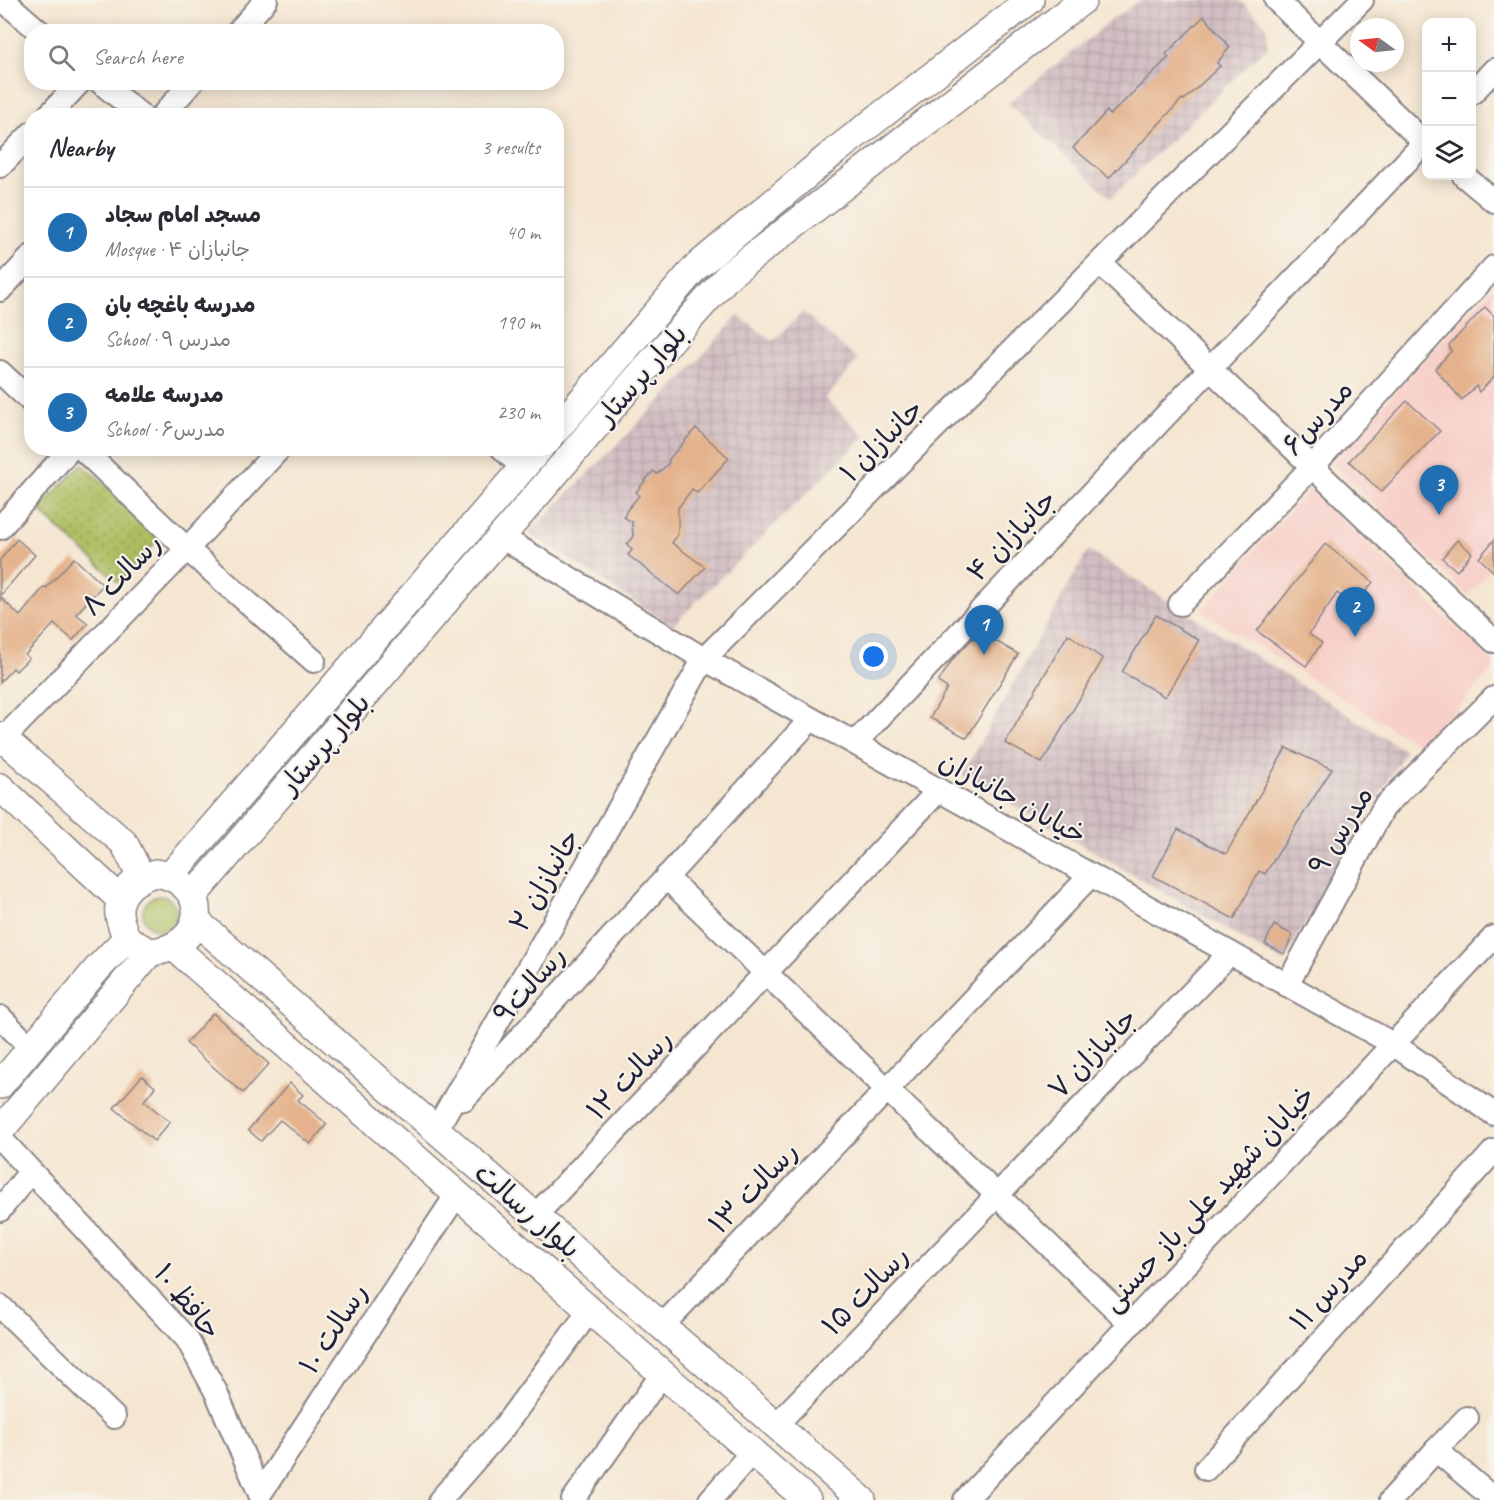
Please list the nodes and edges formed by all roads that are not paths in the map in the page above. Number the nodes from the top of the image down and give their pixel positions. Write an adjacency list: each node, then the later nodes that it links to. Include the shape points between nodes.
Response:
1 (266, 0): 8 (street)
2 (1030, 0): 31 (main road, بلوار پرستار, via 834,152 695,268)
3 (1083, 0): 33 (main road, بلوار پرستار, via 729,275)
4 (1276, 0): 9 (street)
5 (1362, 0): 9 (street, جانبازان ۱)
6 (11, 8): 7 (street)
7 (30, 24)
8 (245, 24)
9 (1320, 42): 18 (street); 24 (street, جانبازان ۱)
10 (1494, 70): 11 (street)
11 (1476, 89)
12 (72, 90): 15 (street)
13 (110, 90): 16 (street)
14 (185, 90): 17 (street)
15 (56, 108)
16 (132, 108)
17 (169, 108)
18 (1422, 138)
19 (24, 141): 21 (street)
20 (1422, 146): 28 (street, جانبازان ۴)
21 (0, 166)
22 (1469, 180): 23 (street)
23 (1494, 201)
24 (1100, 263): 28 (street); 44 (street, جانبازان ۱)
25 (24, 264): 27 (street)
26 (1494, 267): 38 (street, مدرس۶)
27 (0, 290)
28 (1210, 369): 38 (street); 49 (street, جانبازان ۴)
29 (0, 372): 30 (street)
30 (24, 394)
31 (582, 402): 32 (main road, بلوار پرستار); 33 (main road, via 589,408)
32 (564, 421)
33 (595, 426): 40 (main road, بلوار پرستار)
34 (64, 456): 39 (street)
35 (89, 456): 41 (street)
36 (273, 456): 41 (street, رسالت ۸)
37 (532, 458): 52 (main road, بلوار پرستار)
38 (1312, 467): 42 (street, مدرس۶); 43 (street)
39 (0, 528)
40 (501, 537): 44 (street, خیابان جانبازان); 57 (main road, بلوار پرستار)
41 (187, 549): 45 (street); 48 (street, رسالت ۸)
42 (1180, 604)
43 (1494, 641)
44 (704, 659): 47 (street, خیابان جانبازان); 70 (street, جانبازان ۲)
45 (314, 661)
46 (1494, 698): 63 (street, مدرس ۹, via 1384,807)
47 (811, 719): 49 (street, خیابان جانبازان); 55 (street, رسالت۹)
48 (2, 738): 54 (main road, via 124,843)
49 (855, 743): 51 (street, خیابان جانبازان)
50 (0, 787): 56 (main road)
51 (939, 790): 53 (street, خیابان جانبازان); 62 (street, رسالت ۱۲)
52 (171, 875): 54 (main road); 57 (main road, via 184,884)
53 (1091, 875): 61 (street, خیابان جانبازان); 68 (street, رسالت ۱۳)
54 (141, 877): 56 (main road, via 128,886)
55 (666, 878): 62 (street); 70 (street, رسالت۹)
56 (120, 899): 59 (main road, via 118,915)
57 (194, 908): 60 (main road, via 194,926 186,938); 70 (main road, بلوار رسالت)
58 (1494, 937): 65 (street, خیابان شهید علی باز حسنی)
59 (127, 938): 60 (main road); 66 (main road)
60 (162, 950): 71 (main road); 75 (main road, بلوار رسالت)
61 (1230, 953): 63 (street, خیابان جانبازان); 76 (street, جانبازان ۷)
62 (766, 973): 68 (street); 78 (street, رسالت ۱۲)
63 (1287, 985): 65 (street, خیابان جانبازان)
64 (0, 1017): 66 (street)
65 (1393, 1044): 69 (street, خیابان جانبازان); 81 (street, خیابان شهید علی باز حسنی)
66 (31, 1048): 67 (main road)
67 (0, 1085)
68 (887, 1090): 76 (street); 82 (street, رسالت ۱۳)
69 (1494, 1114)
70 (436, 1130): 78 (main road, بلوار رسالت)
71 (0, 1131)
72 (0, 1138): 74 (street, حافظ ۱۰)
73 (1494, 1151): 89 (street, مدرس ۱۱)
74 (30, 1172): 77 (street); 90 (street, حافظ ۱۰, via 187,1339 216,1392)
75 (457, 1194): 80 (main road, بلوار رسالت); 90 (street, رسالت ۱۰)
76 (997, 1195): 81 (street); 86 (street, رسالت ۱۵)
77 (0, 1210)
78 (535, 1216): 82 (main road, بلوار رسالت)
79 (0, 1306): 84 (street)
80 (590, 1311): 83 (main road, بلوار رسالت); 92 (street, via 503,1428)
81 (1131, 1324): 97 (street, خیابان شهید علی باز حسنی)
82 (662, 1326): 86 (main road, بلوار رسالت)
83 (662, 1374): 88 (main road, بلوار رسالت); 93 (street)
84 (114, 1418)
85 (1467, 1418): 87 (street)
86 (775, 1426): 88 (main road); 96 (main road, بلوار رسالت)
87 (1436, 1450): 91 (street); 98 (street)
88 (752, 1452): 94 (street); 95 (main road, بلوار رسالت)
89 (1206, 1468)
90 (253, 1497)
91 (1494, 1499)
92 (440, 1500)
93 (573, 1500)
94 (710, 1500)
95 (807, 1500)
96 (862, 1500)
97 (965, 1500)
98 (1391, 1500)

